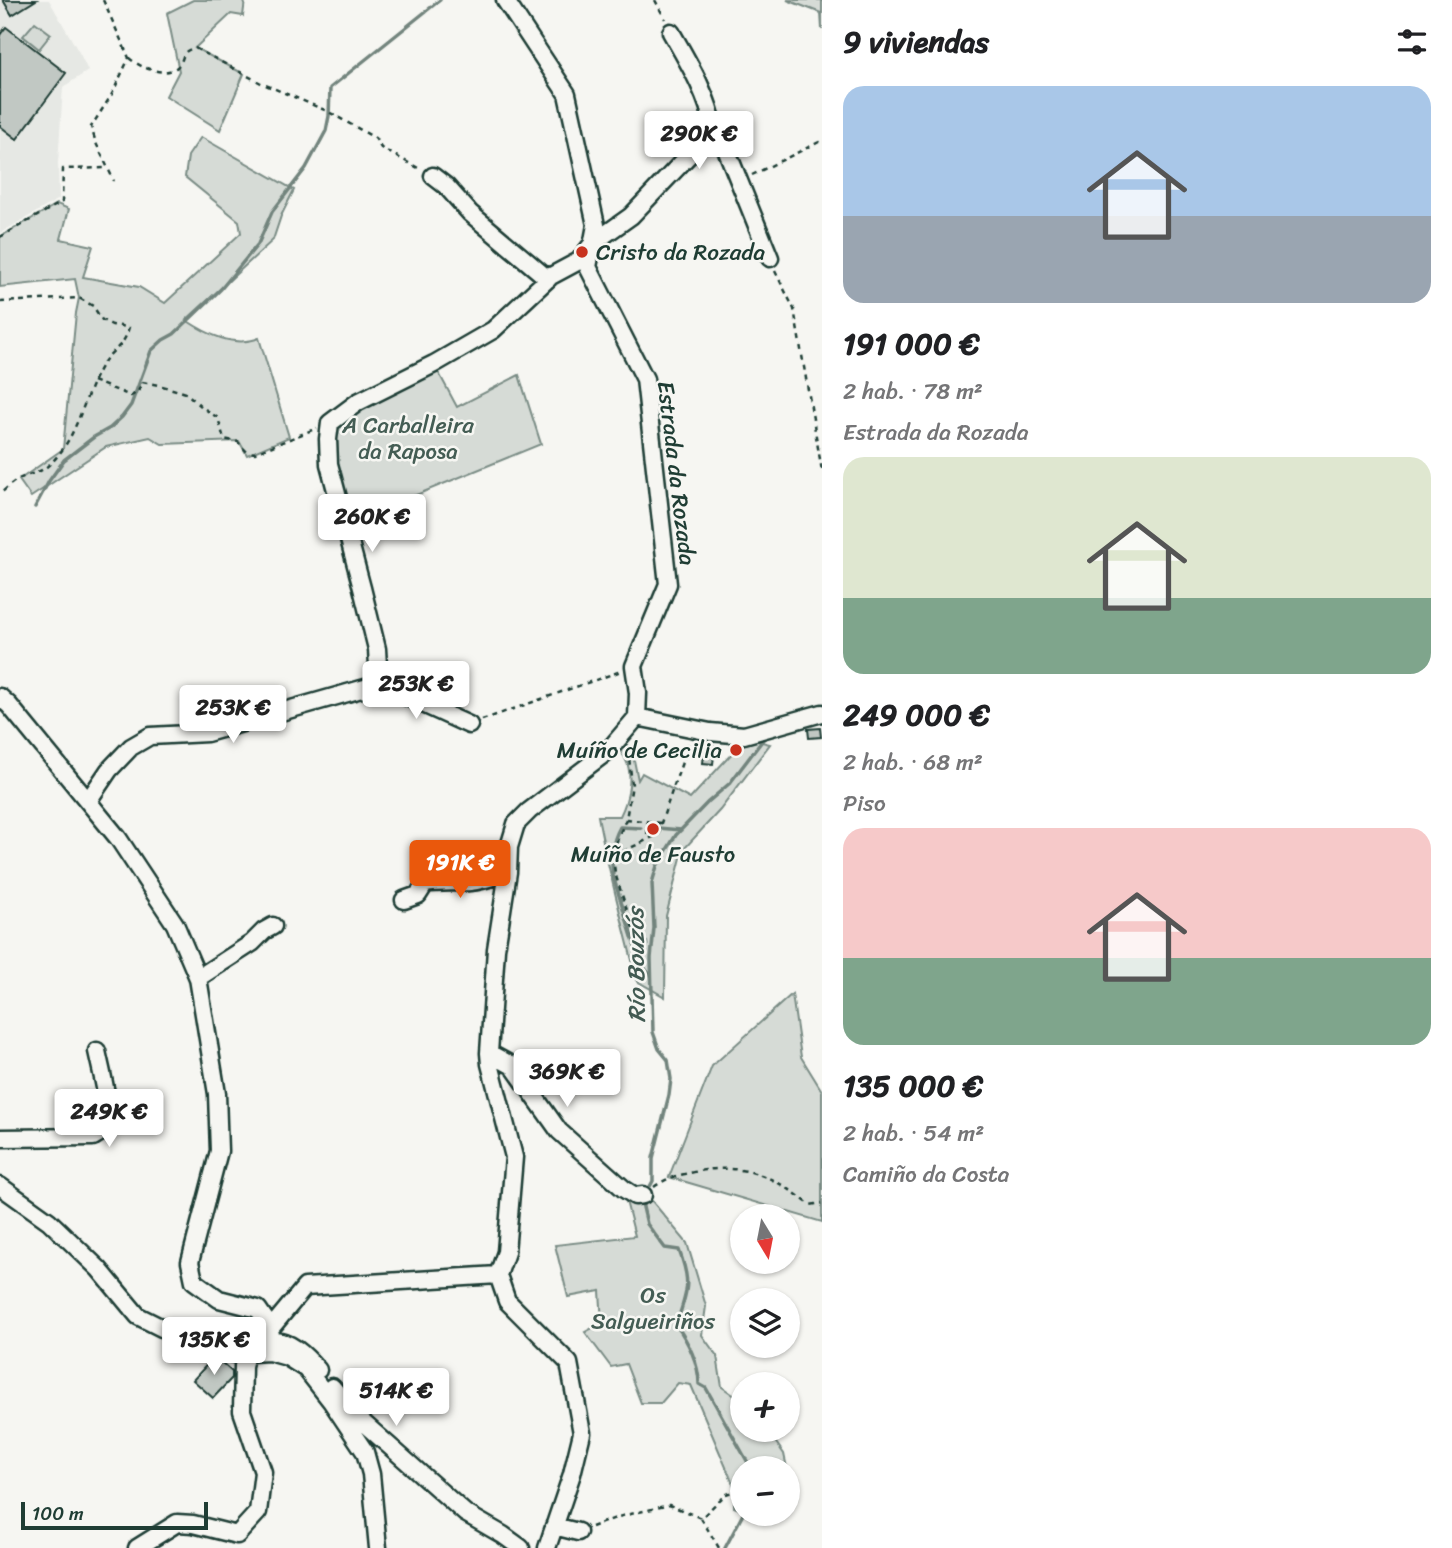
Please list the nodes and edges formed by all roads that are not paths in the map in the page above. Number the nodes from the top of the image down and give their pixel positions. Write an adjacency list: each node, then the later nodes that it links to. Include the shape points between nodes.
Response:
1 (505, 0): 5 (street, Estrada da Rozada, via 566,94 596,225)
2 (671, 32): 3 (street, via 694,72)
3 (714, 129): 5 (street, via 631,216); 6 (street)
4 (433, 176): 7 (street)
5 (593, 243): 7 (street, via 579,261); 11 (street, Estrada da Rozada, via 588,267 645,379 668,584 634,666)
6 (770, 258)
7 (548, 279): 8 (street, via 493,330 358,402 331,423 328,464 377,649)
8 (379, 684): 12 (street); 13 (street, via 207,733 150,736 131,747)
9 (0, 697): 13 (street)
10 (822, 713): 11 (street, via 744,736)
11 (637, 717): 14 (street, via 608,751 516,824)
12 (469, 725)
13 (88, 801): 17 (street, via 175,924)
14 (508, 872): 15 (street, via 471,882 425,884 418,895); 19 (street, via 496,949)
15 (404, 900)
16 (273, 926): 17 (street)
17 (198, 978): 24 (street, via 217,1094 219,1151 190,1262 194,1282 219,1300 258,1309)
18 (97, 1051): 20 (street, via 109,1113 102,1132 93,1137)
19 (489, 1053): 22 (street, via 513,1066 559,1131 624,1189 635,1196); 23 (street, via 514,1157 506,1252)
20 (0, 1138)
21 (0, 1186): 25 (street, via 49,1220 138,1316 188,1341)
22 (647, 1192)
23 (498, 1275): 24 (street, via 304,1287); 26 (street, via 507,1301 569,1363 582,1433)
24 (270, 1340): 25 (street); 29 (street, via 306,1369 365,1452); 30 (street, via 302,1351 359,1419 410,1465 465,1513)
25 (246, 1353): 28 (street, via 243,1410 263,1472 258,1512 237,1535 177,1523)
26 (554, 1526): 27 (street); 31 (street)
27 (578, 1532)
28 (137, 1548)
29 (378, 1548)
30 (521, 1548)
31 (547, 1548)

